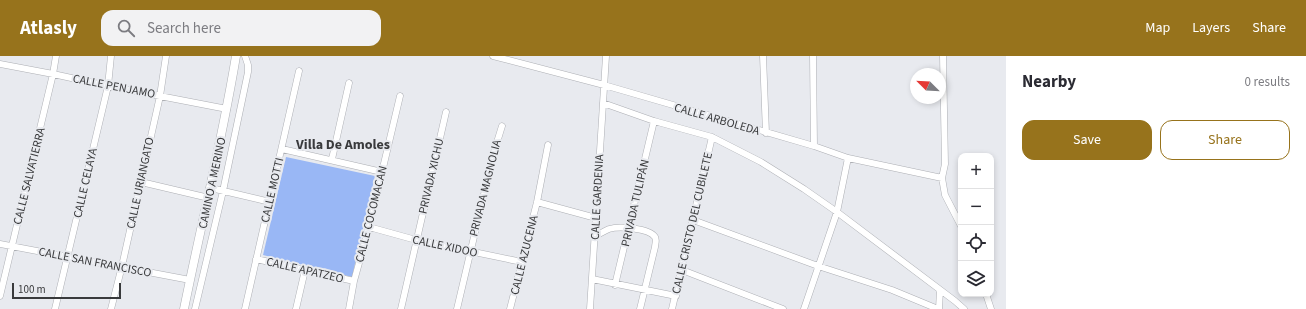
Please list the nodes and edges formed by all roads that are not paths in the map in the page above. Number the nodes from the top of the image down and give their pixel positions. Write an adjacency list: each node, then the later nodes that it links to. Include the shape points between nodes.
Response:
1 (56, 56): 13 (street, CALLE SALVATIERRA)
2 (111, 56): 16 (street, CALLE CELAYA)
3 (166, 56): 17 (street, CALLE URIANGATO)
4 (236, 56): 20 (street, CAMINO A MERINO)
5 (245, 56): 35 (street, via 248,72)
6 (493, 56): 15 (street, CALLE ARBOLEDA)
7 (606, 56): 15 (street, CALLE GARDENIA)
8 (763, 56): 24 (street)
9 (813, 56): 27 (street)
10 (943, 56): 32 (street, via 945,164)
11 (0, 64): 13 (street, CALLE PENJAMO)
12 (300, 71): 28 (street, CALLE MOTTI)
13 (54, 74): 16 (street, CALLE PENJAMO); 48 (street, CALLE SALVATIERRA)
14 (349, 84): 30 (street)
15 (604, 85): 19 (street, CALLE GARDENIA); 24 (street, CALLE ARBOLEDA)
16 (108, 86): 17 (street, CALLE PENJAMO); 50 (street, CALLE CELAYA)
17 (160, 96): 20 (street, CALLE PENJAMO); 33 (street, CALLE URIANGATO)
18 (400, 96): 31 (street, CALLE COCOMACAN)
19 (603, 102): 22 (street); 40 (street, CALLE GARDENIA)
20 (227, 109): 34 (street, CAMINO A MERINO)
21 (446, 112): 46 (street, PRIVADA XICHU)
22 (654, 121): 25 (street); 44 (street, PRIVADA TULIPÁN)
23 (502, 126): 49 (street, PRIVADA MAGNOLIA)
24 (766, 133): 27 (street, CALLE ARBOLEDA)
25 (712, 137): 39 (street, via 761,162); 41 (street, CALLE CRISTO DEL CUBILETE)
26 (548, 145): 38 (street, CALLE AZUCENA)
27 (814, 146): 29 (street, CALLE ARBOLEDA)
28 (282, 149): 30 (street); 37 (street, CALLE MOTTI)
29 (848, 158): 32 (street, CALLE ARBOLEDA); 39 (street)
30 (332, 159): 31 (street)
31 (382, 172): 43 (street, CALLE COCOMACAN)
32 (942, 178): 42 (street, via 947,201)
33 (141, 182): 36 (street); 53 (street, CALLE URIANGATO)
34 (211, 188): 35 (street); 36 (street, CAMINO A MERINO)
35 (224, 191): 37 (street); 69 (street)
36 (209, 198): 58 (street, CAMINO A MERINO)
37 (270, 202): 51 (street, CALLE MOTTI)
38 (537, 202): 40 (street); 52 (street, CALLE AZUCENA)
39 (837, 212): 54 (street); 62 (street)
40 (596, 218): 45 (street, CALLE GARDENIA)
41 (693, 220): 54 (street); 56 (street, CALLE CRISTO DEL CUBILETE)
42 (960, 225)
43 (369, 227): 46 (street, CALLE XIDOO); 59 (street, CALLE COCOMACAN)
44 (629, 227): 45 (street, via 609,229); 60 (street, PRIVADA TULIPÁN); 61 (street, via 644,231 656,239)
45 (595, 236): 57 (street, CALLE GARDENIA)
46 (416, 240): 49 (street, CALLE XIDOO); 73 (street, PRIVADA XICHU)
47 (0, 244): 48 (street, CALLE SAN FRANCISCO)
48 (12, 247): 50 (street, CALLE SAN FRANCISCO); 63 (street, CALLE SALVATIERRA)
49 (470, 252): 52 (street, CALLE XIDOO); 74 (street, PRIVADA MAGNOLIA)
50 (67, 257): 53 (street, CALLE SAN FRANCISCO); 66 (street, CALLE CELAYA)
51 (256, 258): 55 (street, CALLE APATZEO); 70 (street, CALLE MOTTI)
52 (522, 262): 75 (street, CALLE AZUCENA)
53 (122, 266): 58 (street, CALLE SAN FRANCISCO); 67 (street, CALLE URIANGATO)
54 (818, 266): 80 (street); 81 (street, via 892,290)
55 (305, 270): 59 (street, CALLE APATZEO); 71 (street)
56 (682, 270): 64 (street, CALLE CRISTO DEL CUBILETE); 79 (street)
57 (592, 279): 60 (street); 76 (street, CALLE GARDENIA)
58 (190, 280): 68 (street, CAMINO A MERINO)
59 (354, 281): 72 (street, CALLE COCOMACAN)
60 (615, 285): 61 (street)
61 (644, 289): 64 (street); 77 (street)
62 (940, 290): 81 (street); 82 (street)
63 (0, 296)
64 (676, 296): 78 (street, CALLE CRISTO DEL CUBILETE)
65 (987, 297): 83 (street)
66 (55, 309)
67 (111, 309)
68 (184, 309)
69 (195, 309)
70 (245, 309)
71 (296, 309)
72 (349, 309)
73 (401, 309)
74 (456, 309)
75 (510, 309)
76 (590, 309)
77 (640, 309)
78 (672, 309)
79 (783, 309)
80 (804, 309)
81 (938, 309)
82 (964, 309)
83 (991, 309)

